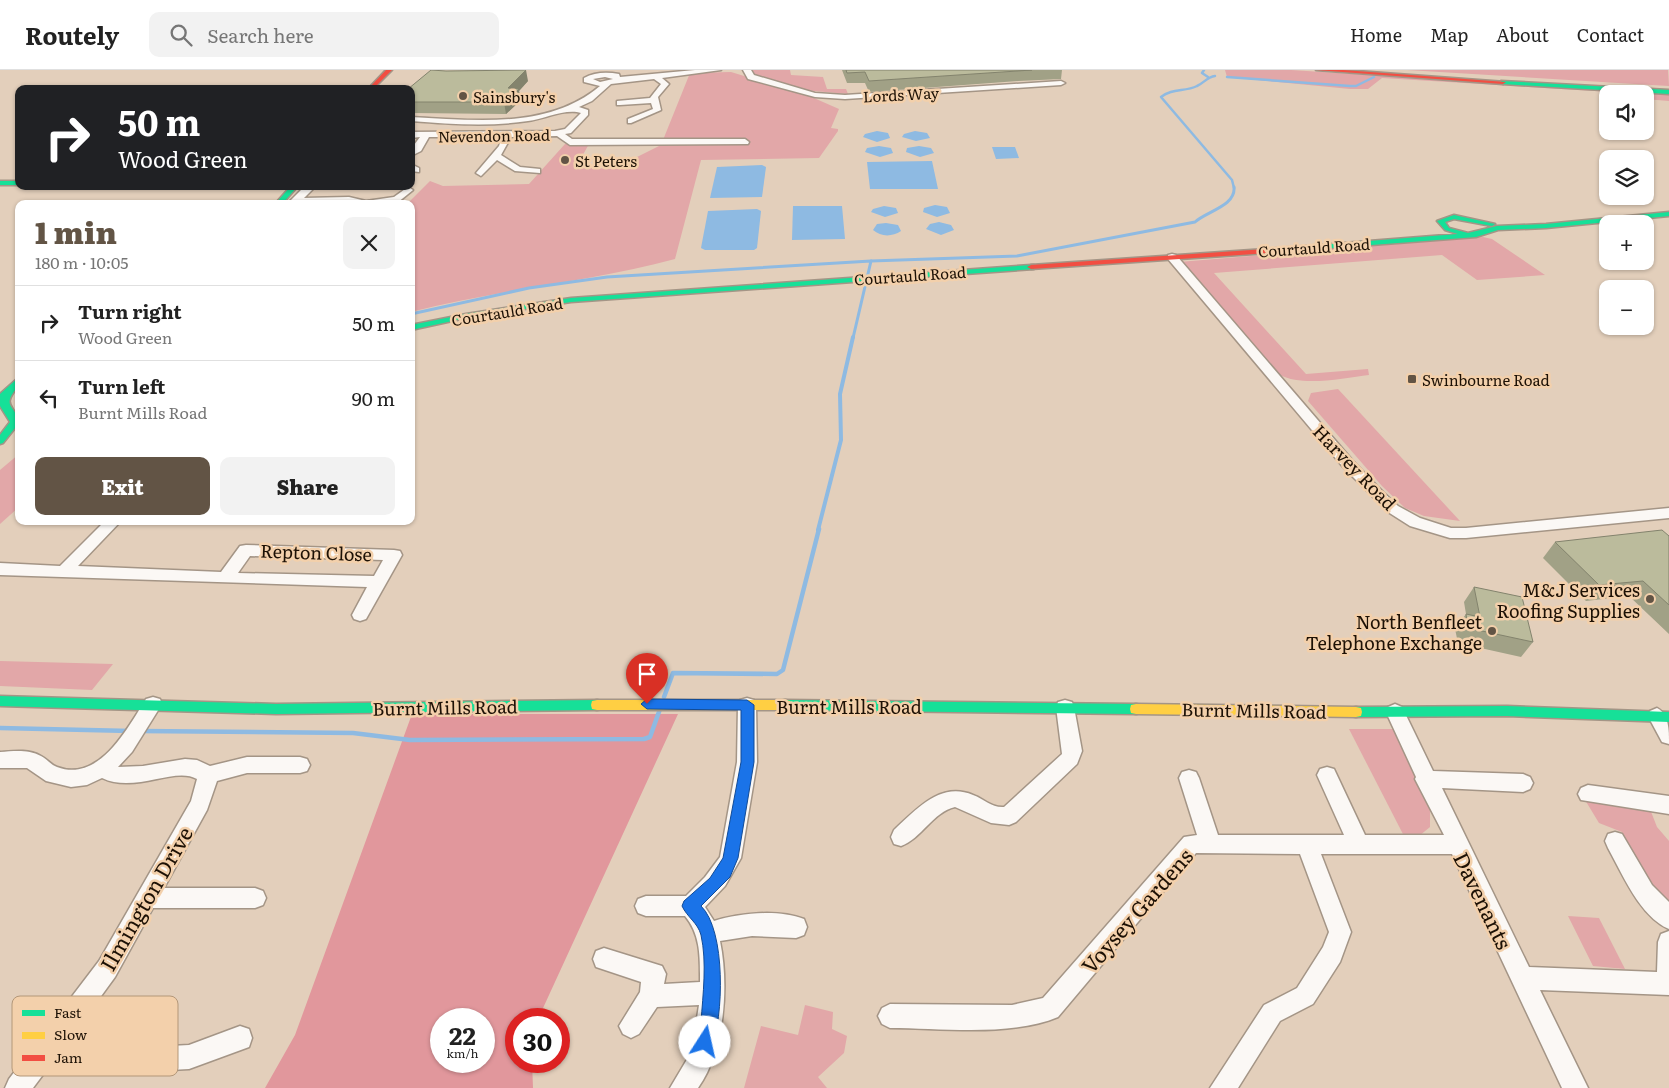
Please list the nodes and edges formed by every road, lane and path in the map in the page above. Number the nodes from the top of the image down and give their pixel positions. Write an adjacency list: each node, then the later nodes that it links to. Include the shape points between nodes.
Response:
1 (389, 70): 10 (main road)
2 (717, 70): 6 (street)
3 (748, 70): 8 (street, Lords Way, via 751,77 815,95 845,97)
4 (1319, 70): 12 (main road)
5 (1381, 70): 11 (main road)
6 (655, 76): 7 (street); 13 (street, via 665,84)
7 (617, 80): 9 (street); 9 (street, via 616,76 606,75 588,80 593,84)
8 (1061, 83)
9 (607, 84): 15 (street)
10 (374, 85)
11 (1669, 88)
12 (1669, 92)
13 (653, 100): 14 (street); 17 (street, via 656,112)
14 (620, 104)
15 (574, 108): 16 (street, via 503,121); 18 (street, Nevendon Road, via 584,115 571,129)
16 (415, 119)
17 (631, 121)
18 (560, 134): 21 (street, Nevendon Road); 23 (street, via 570,142)
19 (415, 135): 20 (street, Nevendon Road)
20 (426, 135): 21 (street, Nevendon Road); 26 (street)
21 (507, 136): 27 (street)
22 (599, 138): 23 (street, via 615,138)
23 (612, 142): 24 (street)
24 (745, 142)
25 (484, 150): 27 (street)
26 (415, 151)
27 (497, 156): 28 (street, via 518,169); 29 (street)
28 (537, 171)
29 (481, 173)
30 (0, 183): 31 (main road)
31 (15, 183)
32 (291, 190): 35 (main road)
33 (307, 190): 36 (street)
34 (408, 190): 37 (street)
35 (282, 200)
36 (296, 200)
37 (397, 200)
38 (1669, 214): 41 (main road, Courtauld Road)
39 (1471, 220): 40 (main road, Courtauld Road, via 1449,218); 41 (main road, Courtauld Road); 42 (main road)
40 (1440, 224): 43 (main road, via 1452,232); 44 (main road, Courtauld Road, via 1432,233)
41 (1511, 227): 42 (main road, Courtauld Road)
42 (1484, 230): 43 (main road, Courtauld Road, via 1476,235)
43 (1466, 234): 44 (main road, Courtauld Road)
44 (1410, 239): 45 (main road, Courtauld Road)
45 (1172, 257): 46 (main road, Courtauld Road, via 571,300); 52 (street, Harvey Road, via 1348,464 1393,509 1415,522 1450,533 1466,533)
46 (415, 327)
47 (15, 376): 49 (main road)
48 (15, 378): 50 (main road, via 4,395)
49 (0, 382)
50 (8, 408): 51 (main road, via 14,425)
51 (0, 441)
52 (1669, 513)
53 (110, 525): 55 (street)
54 (0, 570): 55 (street)
55 (64, 572): 56 (street)
56 (225, 578): 57 (street); 57 (street, Repton Close, via 246,550 394,555)
57 (379, 582): 58 (street, Repton Close)
58 (360, 614)
59 (0, 701): 60 (main road, Burnt Mills Road)
60 (153, 704): 61 (main road, Burnt Mills Road, via 276,709); 68 (street, via 113,762)
61 (747, 705): 62 (main road, Burnt Mills Road); 85 (street, via 748,762 730,858 715,883)
62 (1064, 707): 63 (main road, Burnt Mills Road); 76 (street, via 1072,751 1070,758 1009,816 988,815 964,799 948,800)
63 (1395, 712): 64 (main road, Burnt Mills Road, via 1507,711); 72 (street, Davenants)
64 (1663, 717): 65 (street)
65 (1669, 736)
66 (0, 760): 68 (street, via 32,761 61,777 88,775)
67 (300, 765): 70 (street, via 247,765)
68 (102, 769): 70 (street, via 130,776 191,767)
69 (1327, 775): 81 (street)
70 (208, 776): 82 (street, Ilmington Drive, via 200,804)
71 (1189, 778): 78 (street)
72 (1425, 779): 73 (street); 79 (street, Davenants)
73 (1524, 784)
74 (1588, 794): 75 (street)
75 (1669, 806)
76 (900, 836)
77 (1614, 842): 86 (street, via 1644,892)
78 (1210, 843): 80 (street, Voysey Gardens); 96 (street, Voysey Gardens, via 1191,844 1184,850 1050,1009 1012,1017)
79 (1458, 845): 81 (street, Voysey Gardens); 91 (street, Davenants)
80 (1307, 846): 81 (street, Voysey Gardens); 103 (street, via 1340,932 1337,944 1305,996 1272,1013)
81 (1359, 846)
82 (147, 898): 83 (street); 94 (street, Ilmington Drive, via 107,968)
83 (254, 898)
84 (646, 906): 85 (street)
85 (690, 906): 88 (street, via 700,916)
86 (1669, 918)
87 (796, 927): 88 (street, via 730,926)
88 (708, 934): 93 (street, via 712,958)
89 (1669, 942): 92 (street)
90 (604, 959): 95 (street, via 654,974)
91 (1522, 978): 92 (street); 104 (street, Davenants)
92 (1668, 984)
93 (710, 994): 95 (street); 102 (street, via 709,1024 701,1061)
94 (86, 996)
95 (651, 996): 97 (street)
96 (890, 1016)
97 (631, 1026)
98 (240, 1038): 99 (street, via 189,1057)
99 (178, 1058)
100 (27, 1076): 101 (street, Ilmington Drive)
101 (18, 1088)
102 (683, 1088)
103 (1222, 1088)
104 (1575, 1088)

